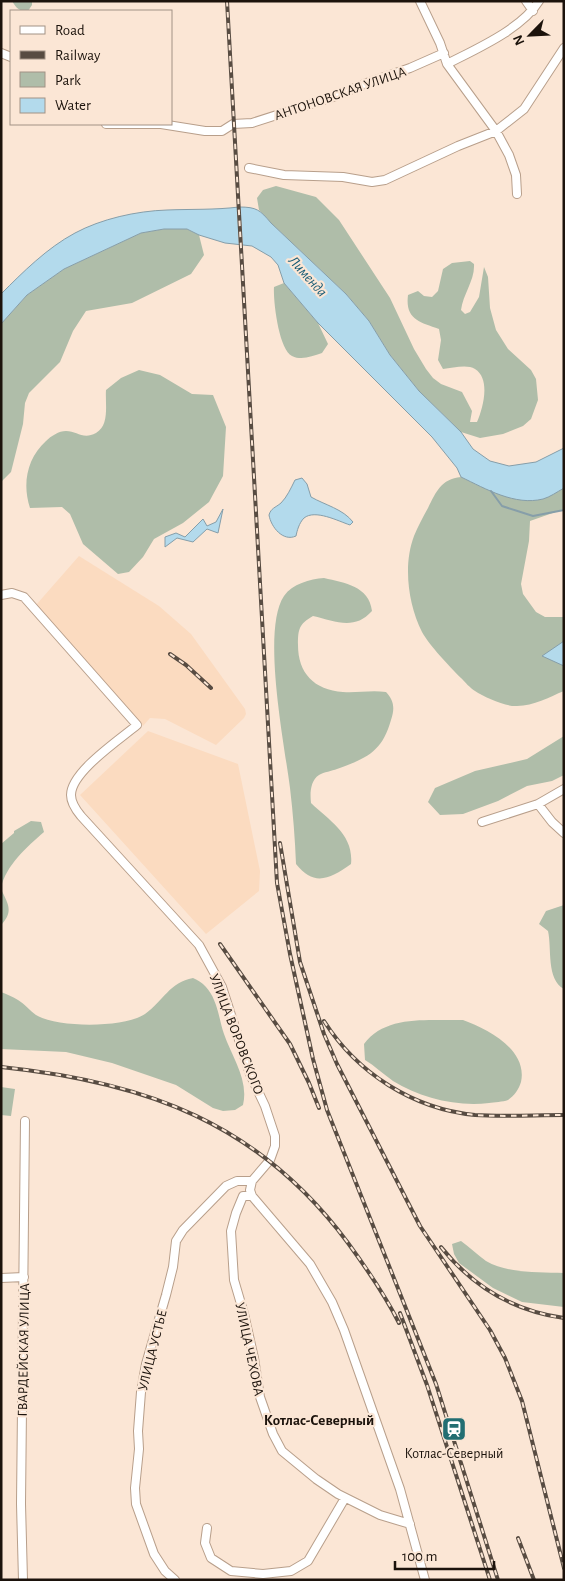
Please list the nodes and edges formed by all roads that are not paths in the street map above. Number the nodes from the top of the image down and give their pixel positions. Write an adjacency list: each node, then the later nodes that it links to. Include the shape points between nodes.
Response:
1 (420, 1): 6 (street)
2 (526, 1): 4 (street)
3 (539, 1): 4 (street)
4 (533, 11): 7 (street, via 506,31)
5 (564, 48): 9 (street, via 524,110)
6 (444, 53): 7 (street); 8 (street, АНТОНОВСКАЯ УЛИЦА, via 336,96 252,123 233,124 222,131)
7 (447, 64): 9 (street)
8 (168, 125)
9 (496, 131): 10 (street, via 380,181 284,174); 11 (street, via 516,175)
10 (249, 168)
11 (517, 194)
12 (1, 595): 18 (street, УЛИЦА ВОРОВСКОГО, via 12,593 24,597 137,725 78,775 71,800 81,816 199,944 222,987 250,1074 268,1111 275,1136 270,1160)
13 (564, 789): 14 (street)
14 (538, 804): 15 (street); 16 (street)
15 (482, 822)
16 (564, 833)
17 (25, 1121): 20 (street, ГВАРДЕЙСКАЯ УЛИЦА)
18 (252, 1181): 19 (street); 26 (street, УЛИЦА УСТЬЕ, via 237,1181 226,1186 176,1241 166,1295 146,1364 138,1431 136,1504 154,1554)
19 (252, 1196): 22 (street, УЛИЦА ЧЕХОВА, via 243,1196 236,1213 232,1254 234,1280 254,1358 260,1397 282,1451); 23 (street, via 310,1264 332,1302)
20 (24, 1277): 21 (street); 25 (street, ГВАРДЕЙСКАЯ УЛИЦА)
21 (1, 1278)
22 (345, 1498): 23 (street, УЛИЦА ЧЕХОВА, via 380,1516); 24 (street, via 308,1561 291,1571 263,1574 231,1571 211,1558 205,1543)
23 (410, 1524): 27 (street)
24 (206, 1528)
25 (23, 1580)
26 (175, 1580)
27 (425, 1580)

